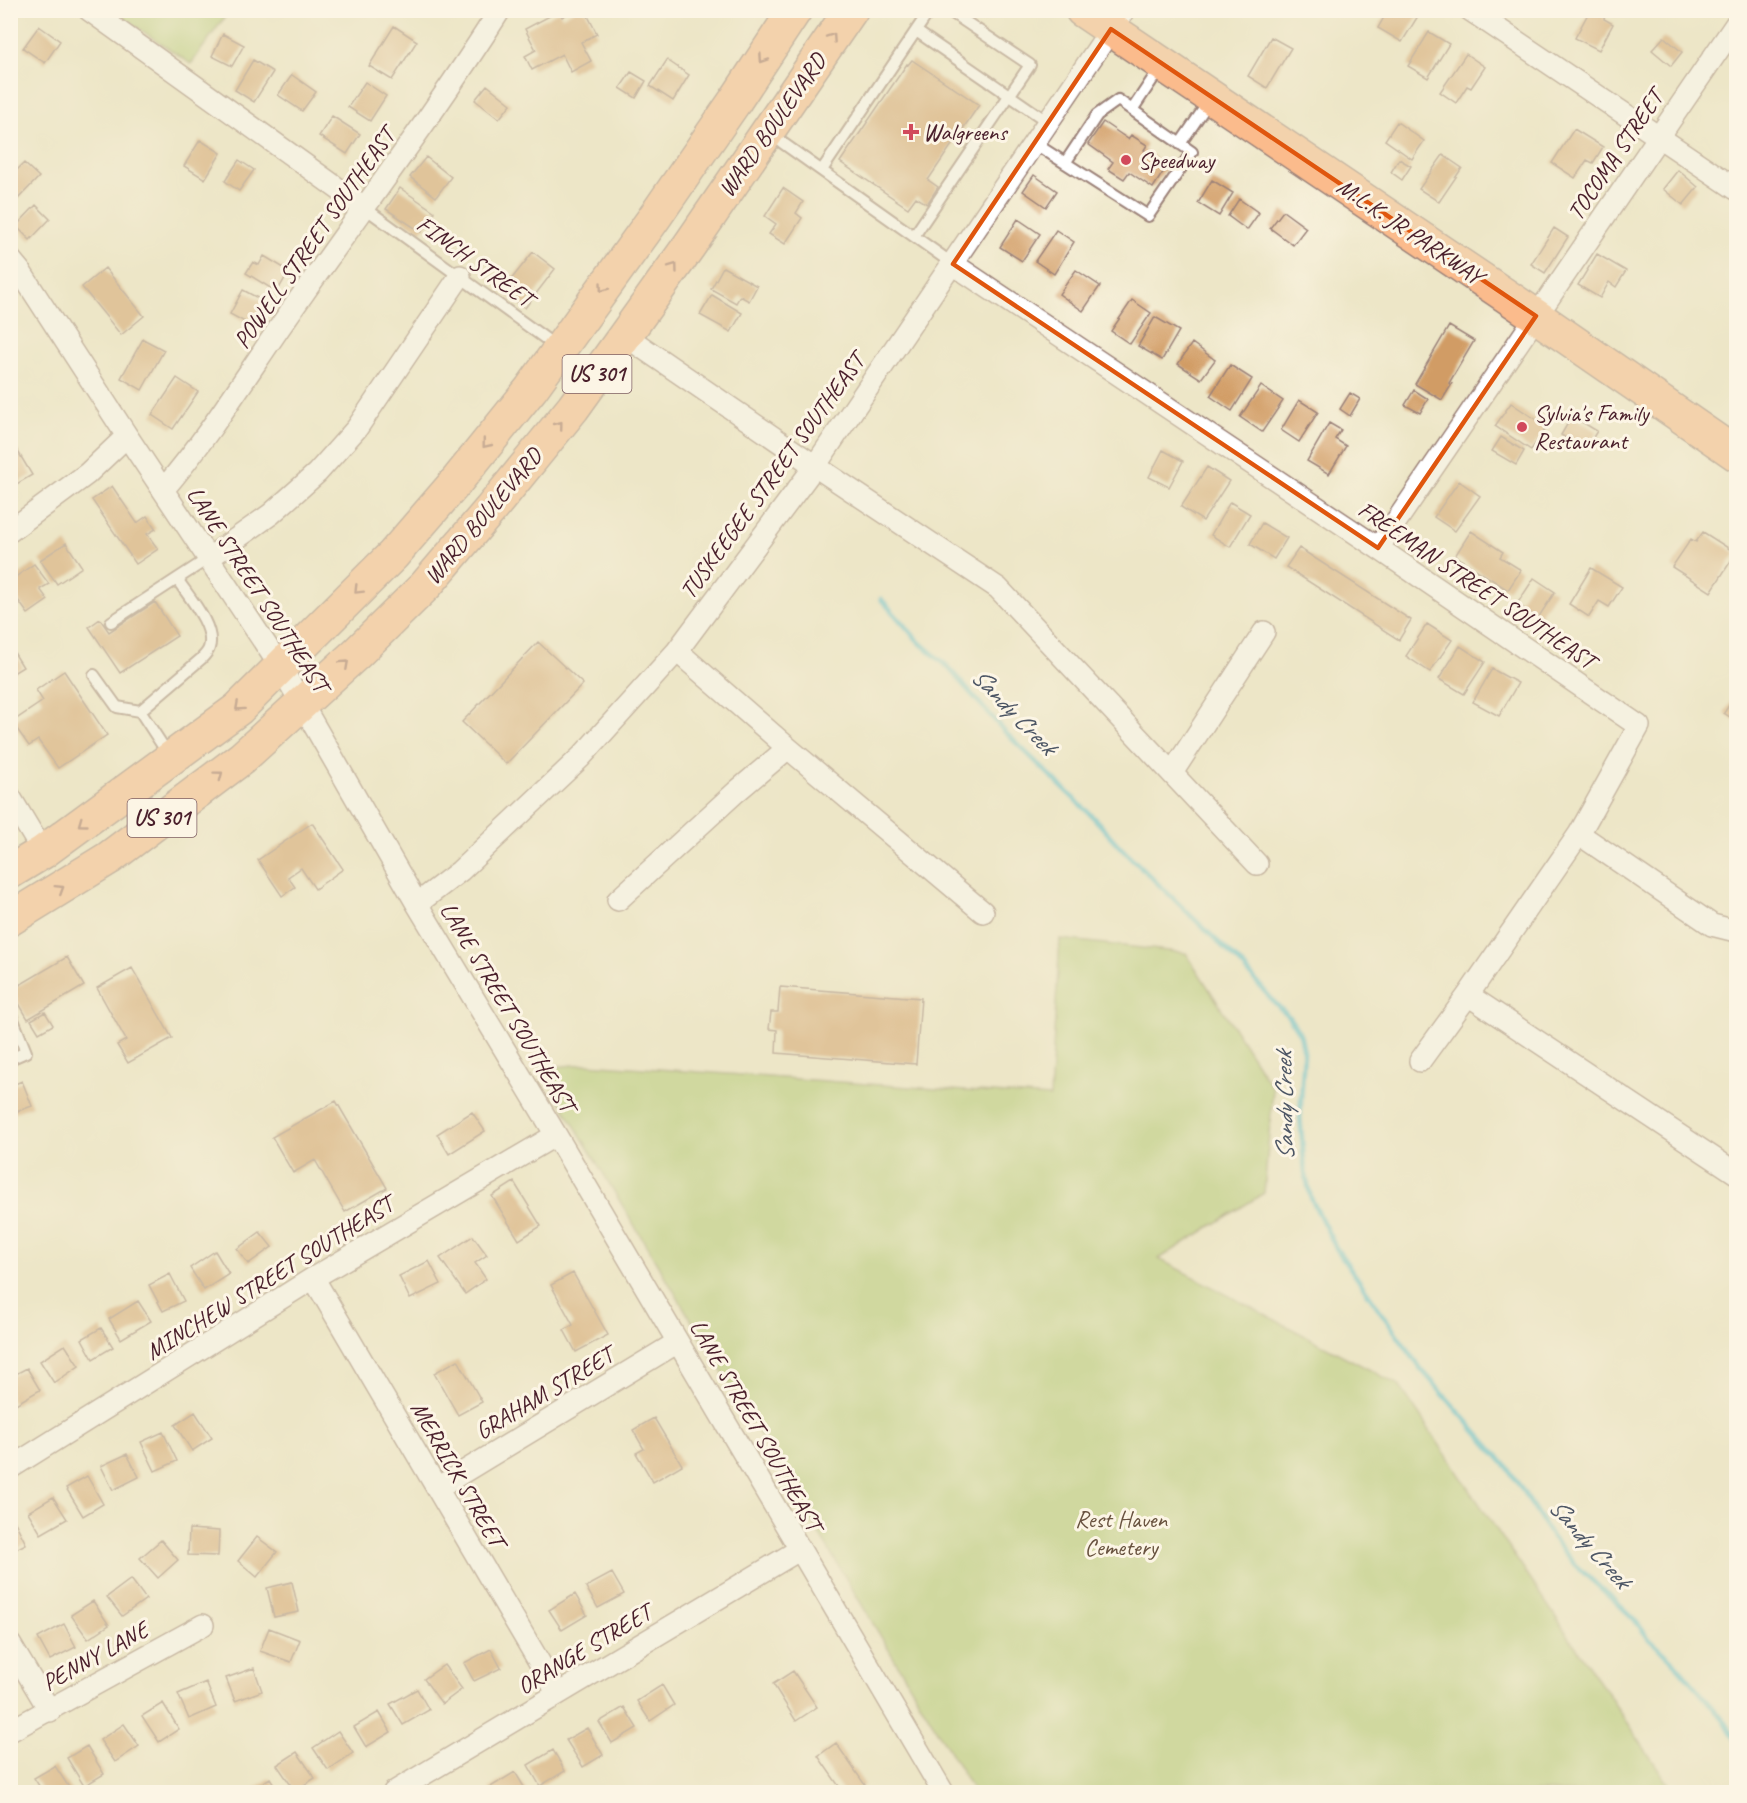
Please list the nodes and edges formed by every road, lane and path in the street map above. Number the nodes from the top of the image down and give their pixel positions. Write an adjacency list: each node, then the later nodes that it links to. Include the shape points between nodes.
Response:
1 (89, 10): 24 (street)
2 (500, 10): 24 (street, POWELL STREET SOUTHEAST)
3 (795, 10): 31 (main road, WARD BOULEVARD / US 301, one-way to 31)
4 (850, 10): 17 (main road, WARD BOULEVARD / US 301, one-way to 4)
5 (930, 10): 11 (lane)
6 (948, 10): 13 (lane, via 1030,66)
7 (1082, 10): 9 (main road, M.L.K. JR PARKWAY)
8 (1470, 10): 18 (street)
9 (1117, 20): 12 (main road, M.L.K. JR PARKWAY); 16 (street, TUSKEEGEE STREET SOUTHEAST)
10 (1737, 24): 18 (street, TOCOMA STREET)
11 (916, 31): 13 (lane); 22 (lane)
12 (1162, 64): 14 (main road, M.L.K. JR PARKWAY); 15 (lane)
13 (1010, 95): 16 (lane); 25 (lane)
14 (1212, 98): 20 (lane); 29 (main road, M.L.K. JR PARKWAY)
15 (1132, 110): 20 (lane); 21 (lane, via 1118,100 1097,115)
16 (1048, 122): 19 (street, TUSKEEGEE STREET SOUTHEAST)
17 (768, 132): 22 (lane); 30 (main road, WARD BOULEVARD / US 301, one-way to 17)
18 (1659, 136): 23 (street); 29 (street, TOCOMA STREET)
19 (1034, 143): 21 (lane); 27 (street, TUSKEEGEE STREET SOUTHEAST)
20 (1180, 144): 21 (lane, via 1192,152 1148,216)
21 (1065, 163)
22 (822, 170): 25 (lane)
23 (1737, 189)
24 (365, 208): 28 (lane, FINCH STREET); 35 (street, POWELL STREET SOUTHEAST, via 202,441)
25 (914, 236): 27 (lane)
26 (10, 259): 32 (street, LANE STREET SOUTHEAST)
27 (953, 264): 34 (street, TUSKEEGEE STREET SOUTHEAST); 37 (street, FREEMAN STREET SOUTHEAST)
28 (460, 276): 31 (lane, FINCH STREET); 38 (street, via 357,428 337,451 271,514)
29 (1536, 316): 33 (main road, M.L.K. JR PARKWAY); 37 (street, TOCOMA STREET)
30 (624, 335): 34 (street); 45 (main road, WARD BOULEVARD / US 301, one-way to 30, via 426,585 573,408)
31 (560, 349): 43 (main road, WARD BOULEVARD / US 301, one-way to 43, via 393,555)
32 (127, 436): 35 (street, LANE STREET SOUTHEAST); 36 (street, via 87,474)
33 (1737, 454)
34 (815, 466): 42 (street, TUSKEEGEE STREET SOUTHEAST); 49 (street, via 998,588)
35 (163, 490): 38 (street, LANE STREET SOUTHEAST)
36 (10, 531)
37 (1378, 548): 51 (street, FREEMAN STREET SOUTHEAST, via 1639,726)
38 (208, 558): 39 (lane); 43 (street, LANE STREET SOUTHEAST)
39 (177, 579): 40 (lane); 46 (lane, via 211,635 209,649)
40 (111, 622)
41 (1264, 632): 49 (street)
42 (677, 651): 47 (street); 56 (street, TUSKEEGEE STREET SOUTHEAST, via 580,757 460,871)
43 (280, 666): 45 (street, LANE STREET SOUTHEAST); 48 (main road, WARD BOULEVARD / US 301, one-way to 48, via 238,709)
44 (94, 675): 46 (lane, via 117,707)
45 (302, 703): 56 (street, LANE STREET SOUTHEAST); 58 (main road, WARD BOULEVARD / US 301, one-way to 45, via 109,858 242,758)
46 (140, 711): 48 (lane)
47 (788, 748): 55 (street); 57 (street)
48 (171, 758): 52 (main road, WARD BOULEVARD / US 301, one-way to 52)
49 (1172, 773): 53 (street)
50 (10, 797): 52 (street)
51 (1579, 834): 59 (street, via 1712,925); 60 (street, FREEMAN STREET SOUTHEAST)
52 (43, 852): 54 (main road, WARD BOULEVARD / US 301)
53 (1257, 864)
54 (10, 872)
55 (618, 900)
56 (417, 904): 64 (street, LANE STREET SOUTHEAST)
57 (983, 912)
58 (10, 919)
59 (1737, 932)
60 (1468, 995): 63 (street, FREEMAN STREET SOUTHEAST); 65 (street)
61 (10, 1012): 62 (lane, via 26,1052)
62 (10, 1059)
63 (1420, 1061)
64 (556, 1135): 66 (street, MINCHEW STREET SOUTHEAST); 67 (street, LANE STREET SOUTHEAST)
65 (1737, 1173)
66 (314, 1279): 68 (street, MINCHEW STREET SOUTHEAST); 69 (street, MERRICK STREET)
67 (678, 1342): 69 (street, GRAHAM STREET); 70 (street, LANE STREET SOUTHEAST)
68 (10, 1468)
69 (437, 1488): 73 (street, MERRICK STREET)
70 (799, 1550): 73 (street, ORANGE STREET); 77 (street, LANE STREET SOUTHEAST)
71 (203, 1625): 74 (street, PENNY LANE)
72 (10, 1644): 74 (street)
73 (558, 1694): 76 (street, ORANGE STREET)
74 (50, 1711): 75 (street, PENNY LANE)
75 (10, 1731)
76 (394, 1792)
77 (943, 1792)

